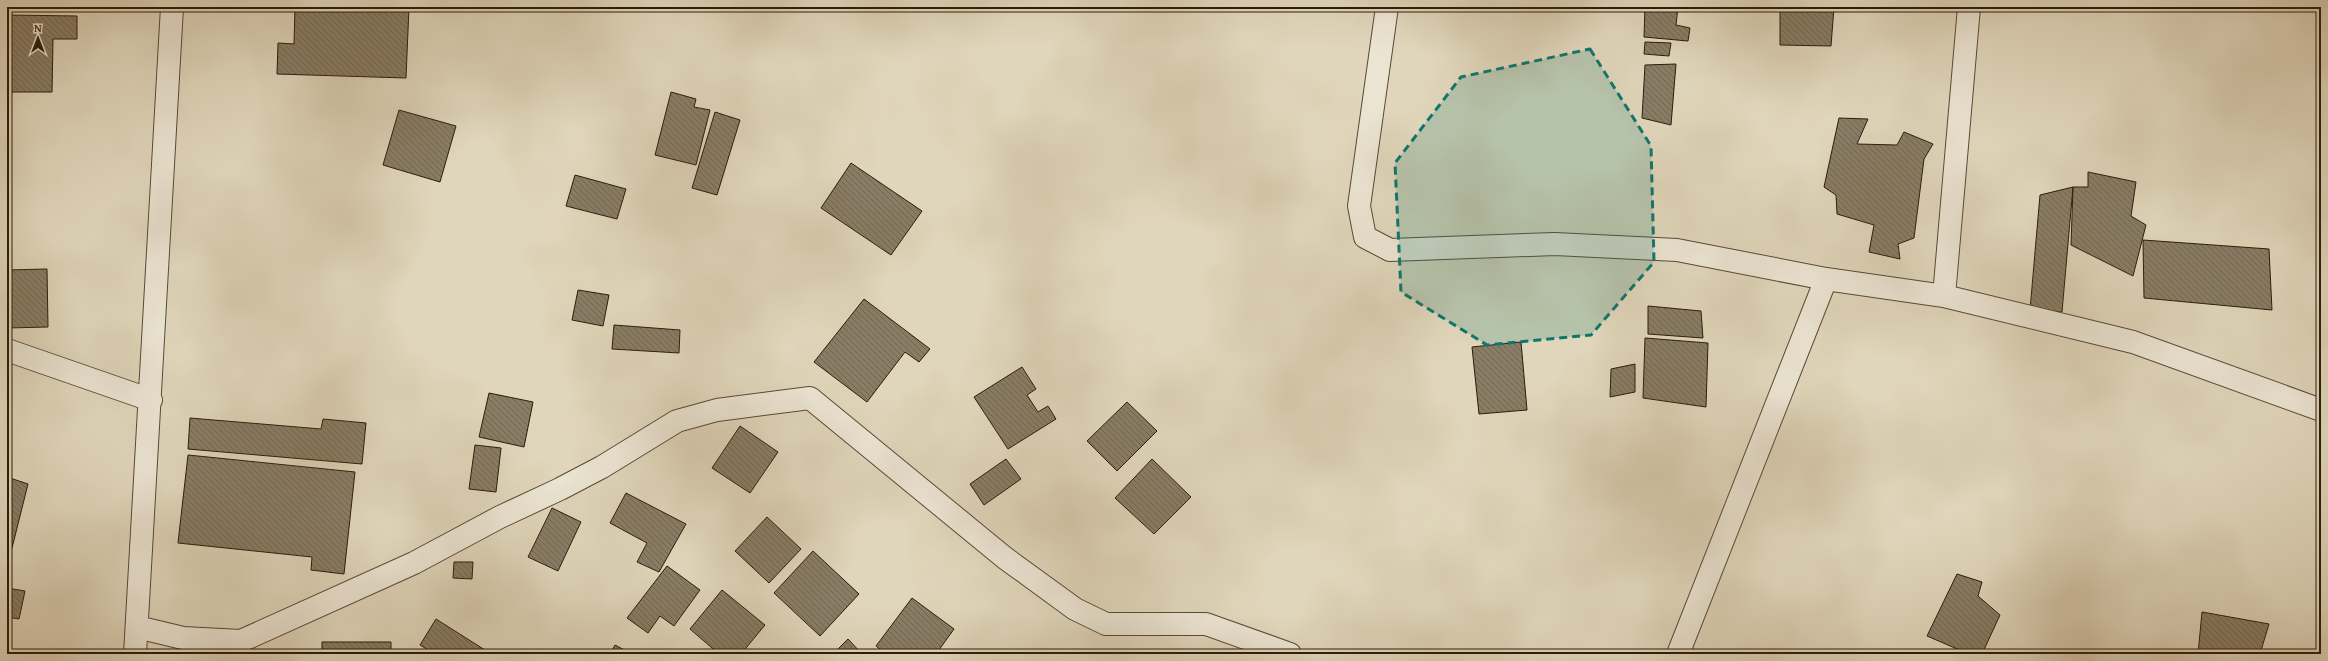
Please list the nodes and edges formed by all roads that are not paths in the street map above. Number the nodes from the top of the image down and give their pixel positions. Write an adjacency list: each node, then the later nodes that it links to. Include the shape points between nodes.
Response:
1 (172, 7): 7 (street)
2 (1387, 7): 4 (street, via 1360,206 1365,236 1390,250 1555,244 1677,250)
3 (1969, 7): 5 (street)
4 (1826, 279): 5 (street); 12 (street)
5 (1944, 296): 8 (street, via 2133,342)
6 (7, 350): 7 (street)
7 (150, 400): 9 (street)
8 (2321, 410)
9 (137, 627): 10 (street); 11 (street, via 183,638 241,641 414,563 602,467 677,421 717,410 810,398 1005,558 1075,608 1106,624 1206,624)
10 (135, 654)
11 (1290, 654)
12 (1678, 654)

